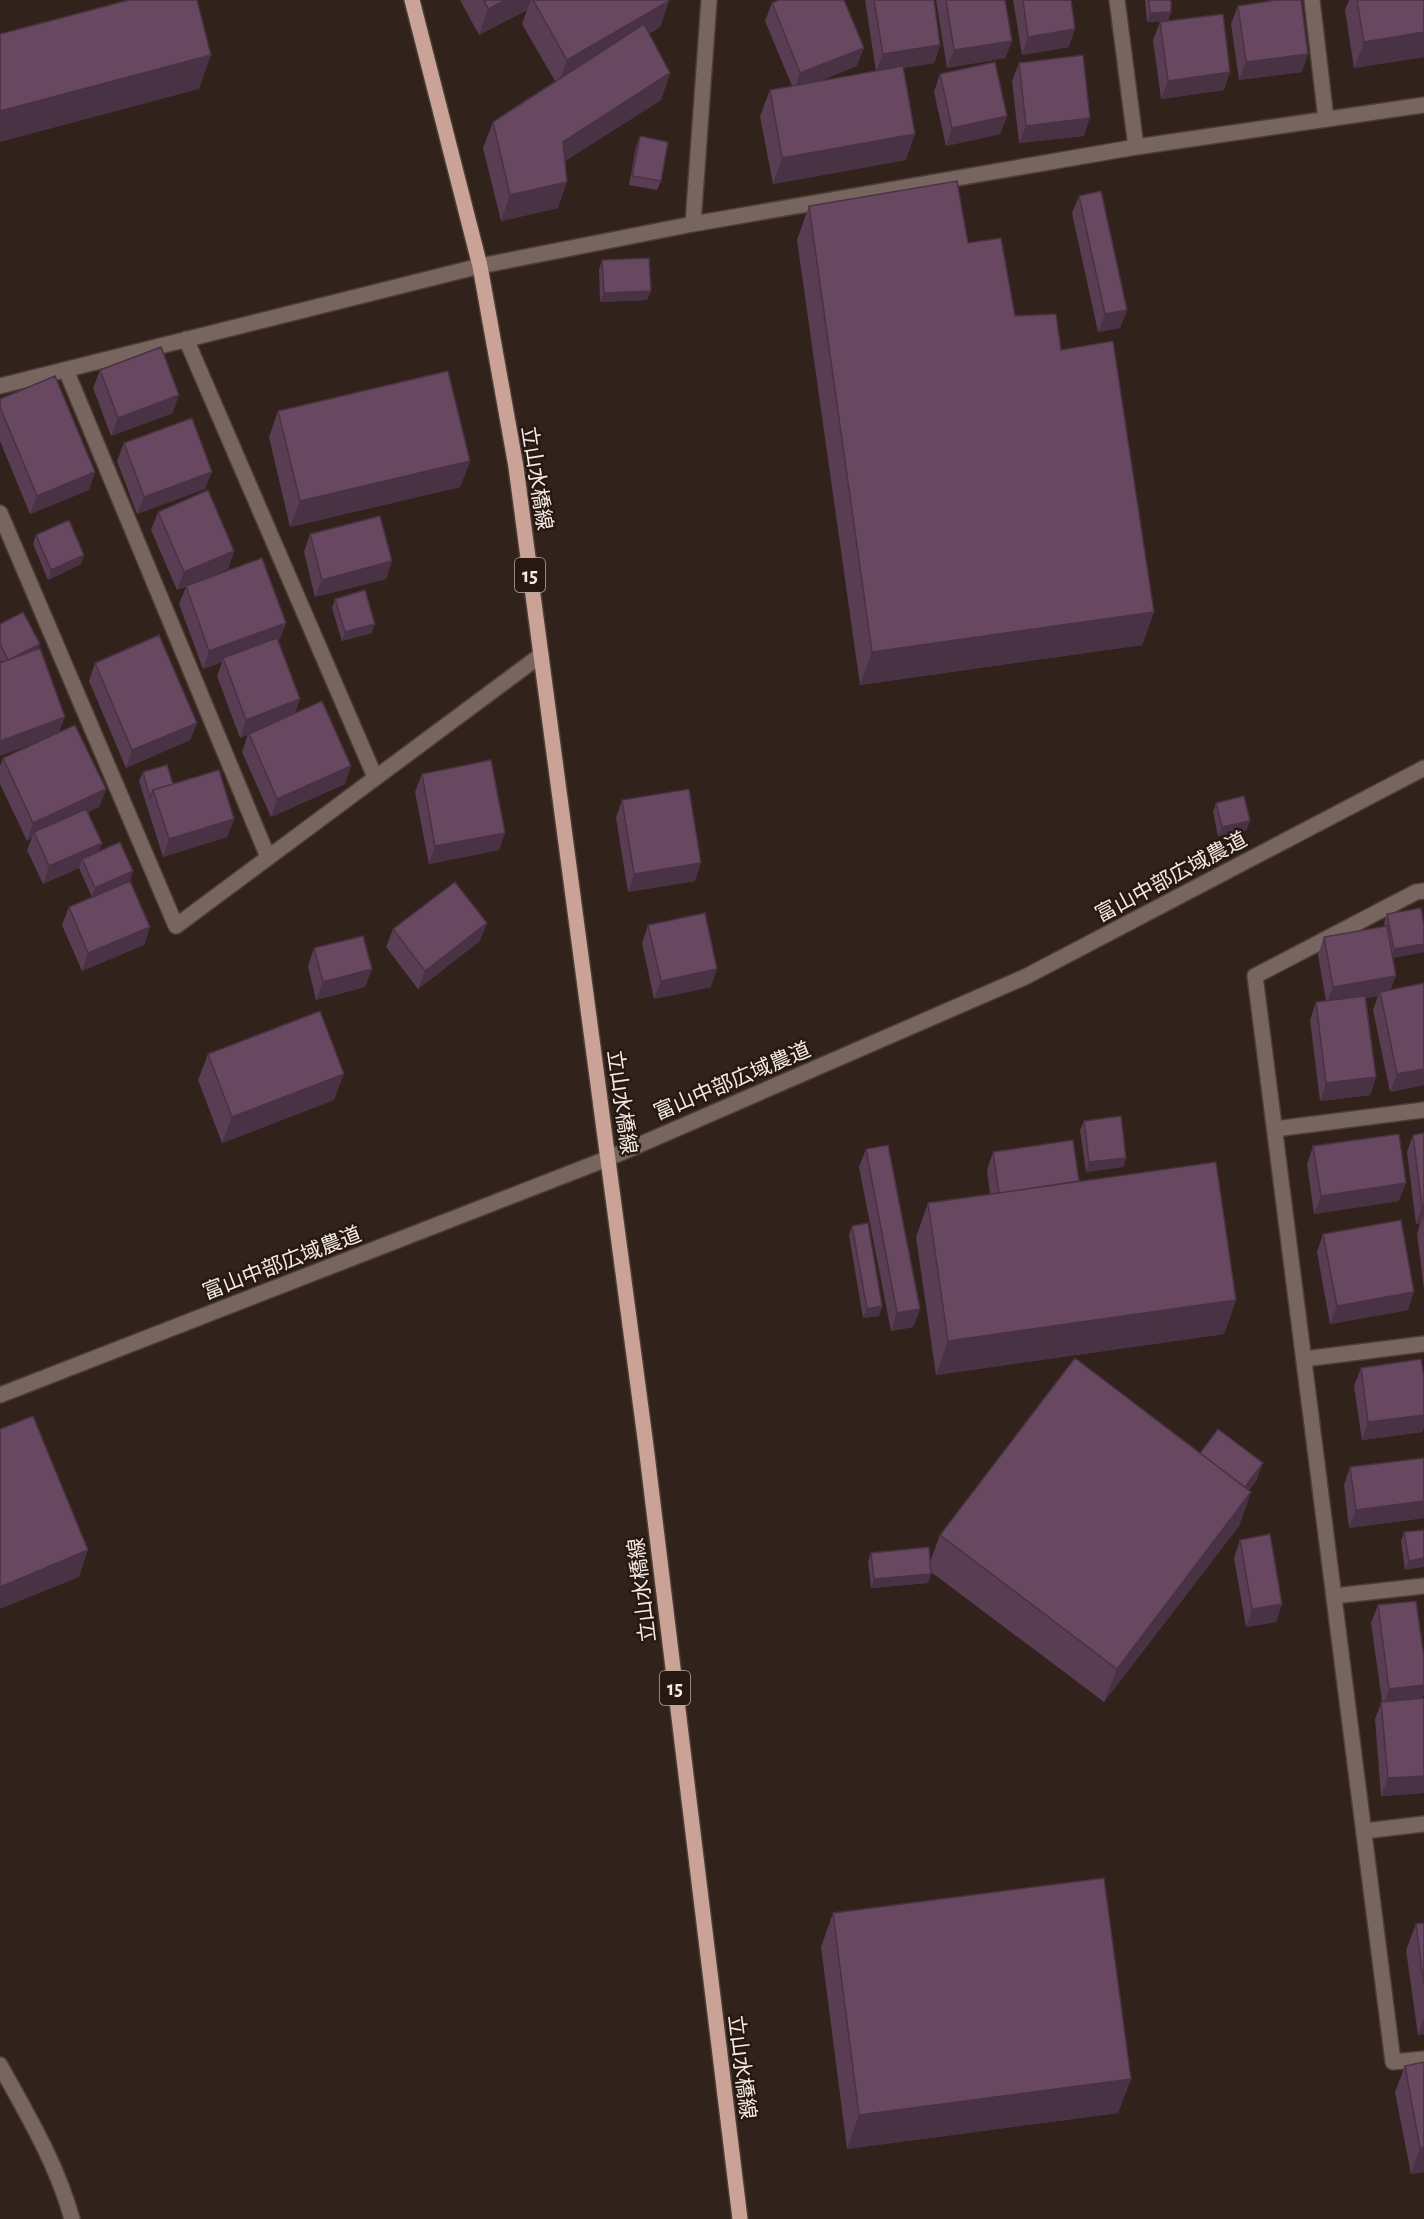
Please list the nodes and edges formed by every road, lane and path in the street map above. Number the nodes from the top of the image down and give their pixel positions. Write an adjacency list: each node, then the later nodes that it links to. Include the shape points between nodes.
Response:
1 (412, 0): 9 (main road, 立山水橋線 / 15)
2 (709, 0): 8 (street)
3 (1117, 0): 7 (street)
4 (1312, 0): 6 (street)
5 (1424, 105): 6 (street)
6 (1326, 119): 7 (street)
7 (1136, 147): 8 (street)
8 (693, 224): 9 (street)
9 (480, 266): 10 (street); 14 (main road, 立山水橋線 / 15, via 516,467)
10 (186, 339): 11 (street); 16 (street)
11 (66, 370): 12 (street); 17 (street)
12 (0, 386)
13 (0, 513): 17 (street, via 176,926)
14 (541, 655): 16 (street); 21 (main road, 立山水橋線 / 15)
15 (1424, 768): 21 (street, 富山中部広域農道, via 1025,977)
16 (375, 777): 17 (street)
17 (268, 857)
18 (1424, 891): 20 (street, via 1255,976)
19 (1424, 1110): 20 (street)
20 (1275, 1129): 23 (street)
21 (609, 1158): 24 (street, 富山中部広域農道); 32 (main road, 立山水橋線 / 15)
22 (1424, 1344): 23 (street)
23 (1304, 1359): 26 (street)
24 (0, 1395)
25 (1424, 1586): 26 (street)
26 (1334, 1596): 28 (street)
27 (1424, 1824): 28 (street)
28 (1364, 1831): 29 (street, via 1393,2062)
29 (1424, 2058)
30 (0, 2065): 31 (street, via 40,2140)
31 (72, 2219)
32 (740, 2219)

